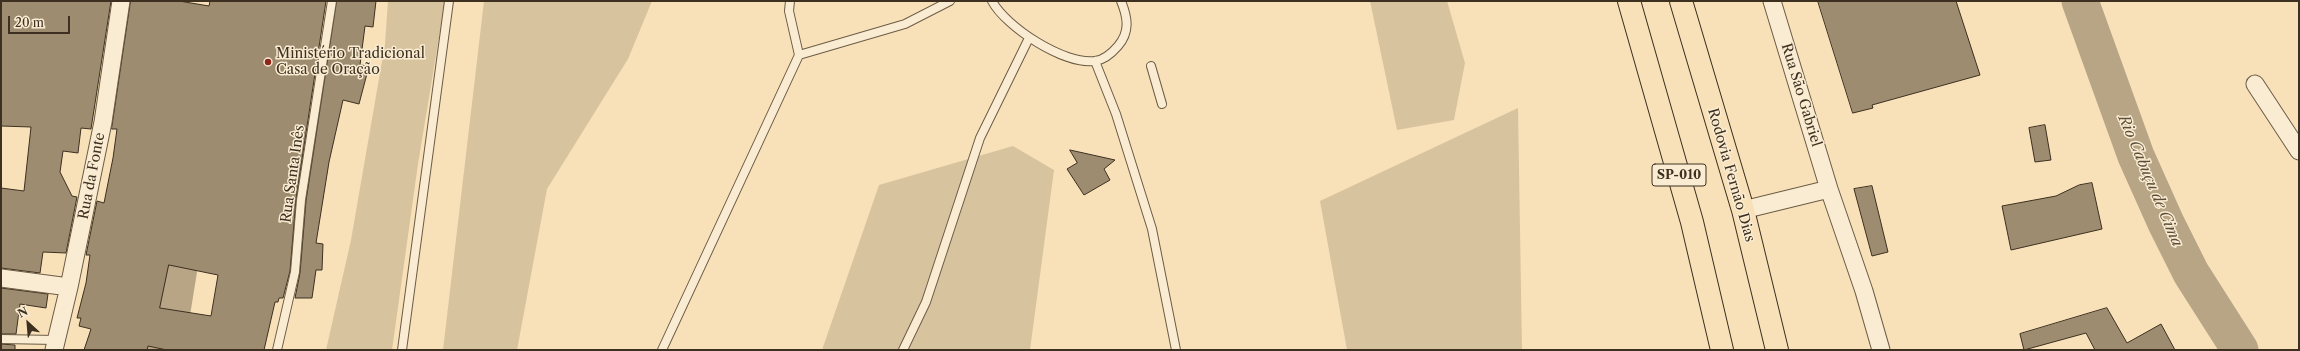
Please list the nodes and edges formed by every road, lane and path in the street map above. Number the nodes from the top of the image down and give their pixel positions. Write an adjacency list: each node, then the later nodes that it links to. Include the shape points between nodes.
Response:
1 (121, 1): 21 (street, Rua da Fonte, via 103,122)
2 (332, 1): 24 (lane, Rua Santa Inês, via 301,200 294,272)
3 (449, 1): 25 (lane)
4 (790, 1): 12 (lane, via 789,11)
5 (950, 1): 12 (lane, via 905,24)
6 (992, 1): 11 (lane, via 999,13)
7 (1121, 1): 13 (lane, via 1128,17 1125,38 1111,54)
8 (1629, 1): 29 (highway, SP-010, via 1692,222)
9 (1681, 1): 19 (highway, Rodovia Fernão Dias)
10 (1772, 1): 18 (street, Rua São Gabriel)
11 (1029, 38): 13 (lane, via 1076,59); 27 (lane, via 980,138 926,302)
12 (799, 55): 26 (lane)
13 (1095, 61): 28 (lane, via 1119,121 1152,228)
14 (1151, 66): 16 (lane)
15 (2255, 84): 17 (street)
16 (1162, 104)
17 (2299, 151)
18 (1829, 190): 19 (street); 31 (street, Rua São Gabriel, via 1864,291)
19 (1743, 210): 30 (highway, Rodovia Fernão Dias)
20 (1, 278): 21 (street)
21 (69, 287): 23 (street, Rua da Fonte)
22 (1, 339): 23 (lane)
23 (55, 345)
24 (277, 350)
25 (402, 350)
26 (662, 350)
27 (903, 350)
28 (1176, 350)
29 (1722, 350)
30 (1777, 350)
31 (1881, 350)

